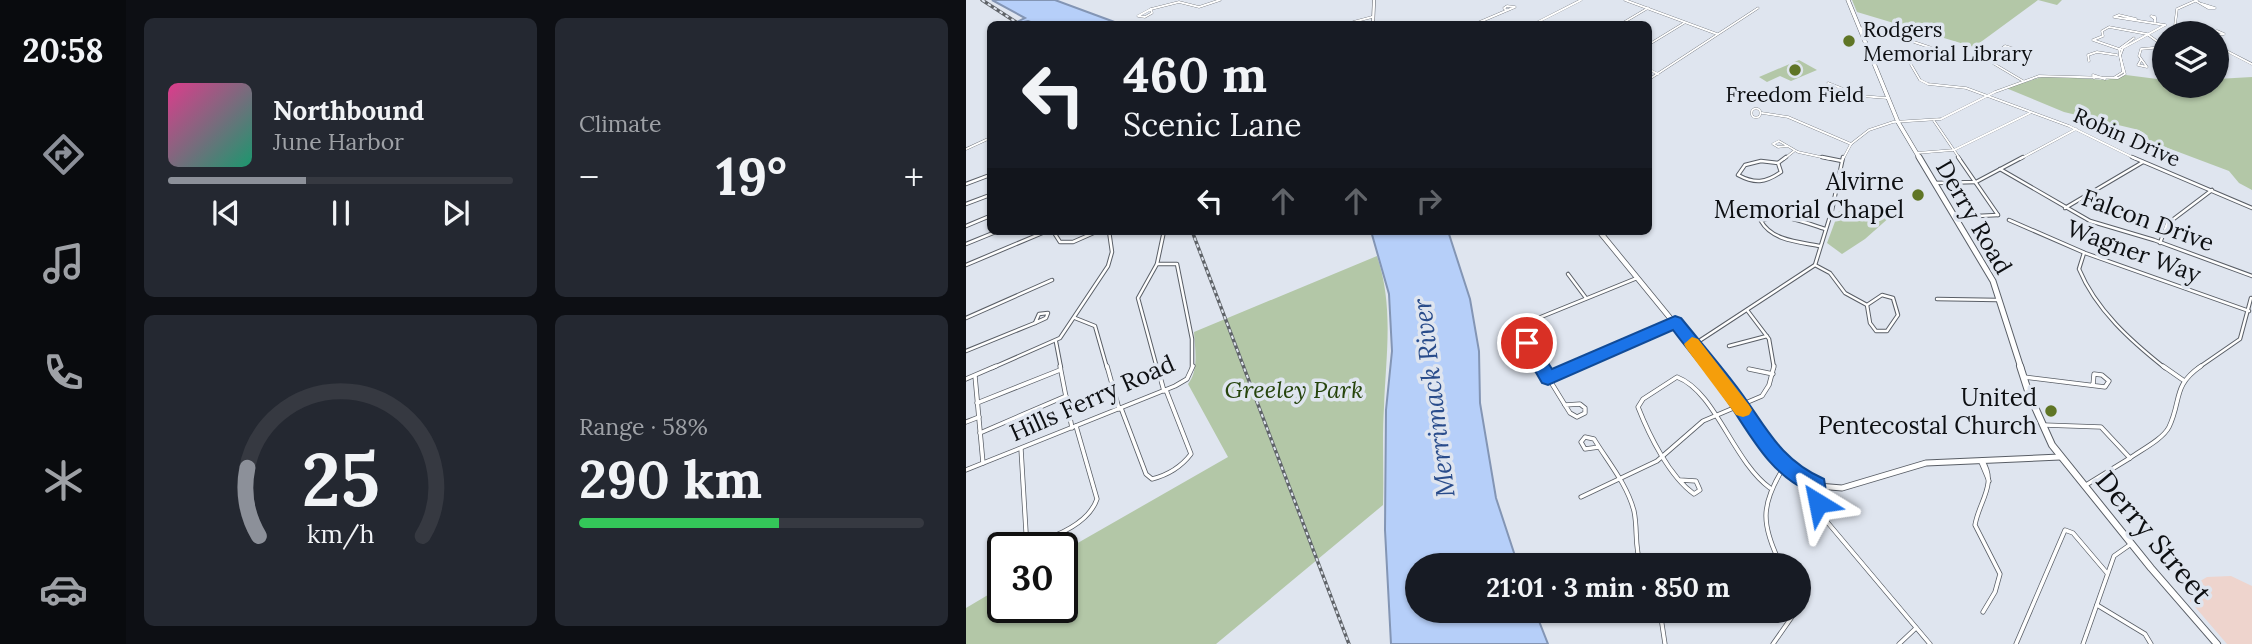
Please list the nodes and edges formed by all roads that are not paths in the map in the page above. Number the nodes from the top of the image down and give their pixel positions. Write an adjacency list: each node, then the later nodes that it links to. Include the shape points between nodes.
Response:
1 (1220, 0): 10 (street)
2 (1374, 0): 12 (main road)
3 (1581, 0): 17 (street)
4 (1625, 0): 8 (street)
5 (1848, 0): 21 (main road, Derry Road)
6 (2195, 0): 7 (street); 19 (street, via 2177,9)
7 (2202, 4)
8 (1648, 8): 18 (street); 20 (street)
9 (1758, 8): 23 (street)
10 (1151, 9)
11 (1506, 10): 16 (street)
12 (1372, 17): 14 (street); 15 (main road)
13 (2136, 19): 13 (street, via 2120,20 2114,17 2118,15); 22 (street, via 2165,25)
14 (1357, 21)
15 (1373, 21)
16 (1482, 21)
17 (1540, 21)
18 (1626, 21)
19 (2175, 21)
20 (1685, 22): 23 (street); 25 (street)
21 (1859, 28): 27 (main road, Derry Road); 28 (street)
22 (2145, 34): 24 (street); 30 (street); 30 (street, via 2108,27 2103,36 2093,40)
23 (1718, 35): 37 (street)
24 (2152, 37)
25 (1652, 43)
26 (2152, 48): 33 (street, via 2139,51)
27 (1867, 49): 41 (street, Robin Drive, via 1910,63 1928,84 1959,86); 42 (main road, Derry Road)
28 (1936, 49)
29 (2002, 49): 39 (street, via 1991,62)
30 (2120, 49): 32 (street)
31 (2229, 53): 35 (street)
32 (2119, 56): 34 (street, via 2087,56); 39 (street, via 2125,74 2118,78 2045,75)
33 (2141, 60)
34 (2095, 63)
35 (2251, 63)
36 (1652, 71): 37 (street)
37 (1658, 74): 38 (street)
38 (1652, 78)
39 (2023, 81): 41 (street)
40 (1828, 83): 42 (street, via 1861,96)
41 (1988, 96): 43 (street, Robin Drive); 45 (street)
42 (1887, 98): 46 (main road, Derry Road)
43 (2032, 112): 47 (street, Robin Drive); 52 (street)
44 (1762, 113): 49 (street, via 1788,117)
45 (1934, 121): 46 (street); 52 (street)
46 (1898, 122): 49 (street, via 1873,128); 54 (main road, Derry Road)
47 (2076, 129): 56 (street, Robin Drive); 58 (street)
48 (987, 140): 51 (street)
49 (1851, 144): 55 (street)
50 (1787, 146): 53 (street)
51 (966, 149)
52 (1954, 150): 54 (street); 60 (street)
53 (1794, 151): 55 (street); 57 (street)
54 (1916, 153): 61 (main road, Derry Road)
55 (1842, 161): 72 (street)
56 (2144, 161): 63 (street, Robin Drive); 66 (street)
57 (1779, 163): 57 (street, via 1754,160 1738,175 1752,183 1767,181 1780,173)
58 (2000, 169): 60 (street); 66 (street, Falcon Drive)
59 (987, 176): 62 (street)
60 (1976, 181): 61 (street); 69 (street, via 1998,215)
61 (1935, 183): 69 (main road, Derry Road)
62 (966, 184)
63 (2212, 190): 67 (street, Robin Drive); 80 (street, via 2167,225)
64 (987, 196): 65 (street)
65 (966, 204)
66 (2065, 208): 80 (street, Falcon Drive, via 2100,225)
67 (2252, 208)
68 (987, 217): 71 (street)
69 (1956, 217): 94 (main road, Derry Road)
70 (2009, 220): 83 (street, Wagner Way)
71 (966, 226)
72 (1825, 229): 82 (street); 82 (street, via 1773,216 1760,221 1772,234)
73 (988, 235): 81 (street)
74 (1037, 235): 85 (street)
75 (1056, 235): 76 (street, via 1066,243)
76 (1087, 235)
77 (1110, 235): 99 (street, via 1110,261)
78 (1163, 235): 84 (street)
79 (1602, 235): 89 (main road)
80 (2160, 243): 88 (street, Falcon Drive)
81 (966, 244)
82 (1821, 246): 86 (street)
83 (2085, 253): 96 (street, Wagner Way); 114 (street, via 2079,269 2093,295 2157,363)
84 (1157, 264): 116 (street, via 1138,298); 116 (street, Hills Ferry Road, via 1177,264 1191,330 1192,372 1184,382)
85 (966, 265)
86 (1815, 265): 95 (street, via 1830,273 1845,293); 97 (street)
87 (1568, 274): 91 (street)
88 (2252, 276)
89 (1637, 278): 91 (street); 100 (main road)
90 (1052, 279): 98 (street)
91 (1586, 298): 112 (street, via 1536,318 1527,328 1527,343)
92 (2252, 298): 96 (street)
93 (1937, 299): 94 (street)
94 (2001, 300): 111 (main road, Derry Road)
95 (1867, 304): 95 (street, via 1882,295 1895,301 1897,317 1887,331 1871,326)
96 (2250, 309): 114 (street, via 2240,339)
97 (1747, 310): 102 (street); 104 (street)
98 (966, 318)
99 (1074, 318): 103 (street); 121 (street, via 1095,326)
100 (1675, 322): 104 (main road); 112 (street)
101 (1035, 323): 106 (street)
102 (1767, 336): 105 (street); 109 (street, via 1775,362)
103 (1056, 342): 108 (street); 110 (street)
104 (1693, 345): 120 (main road)
105 (1729, 346)
106 (966, 351)
107 (1749, 369): 109 (street)
108 (1060, 370): 117 (street); 118 (street)
109 (1773, 374): 120 (street, via 1762,396)
110 (975, 376): 113 (street); 118 (street)
111 (2024, 377): 115 (street); 125 (main road, Derry Road)
112 (1548, 378): 119 (street)
113 (966, 379)
114 (2183, 380): 132 (street, via 2168,430)
115 (2093, 385): 115 (street, via 2094,374 2109,381 2107,386)
116 (1165, 391): 121 (street, Hills Ferry Road); 121 (street, via 1191,454 1157,478 1146,474)
117 (1066, 396): 126 (street); 127 (street)
118 (977, 403): 123 (street)
119 (1565, 405): 119 (street, via 1580,404 1584,412 1574,416)
120 (1741, 406): 122 (street); 135 (main road)
121 (1120, 409): 126 (street, Hills Ferry Road)
122 (1716, 416): 130 (street, via 1697,425); 130 (street, via 1691,382 1680,377 1643,399 1639,411); 141 (street, via 1746,467)
123 (978, 417): 124 (street); 127 (street)
124 (966, 422)
125 (2042, 425): 131 (main road, Derry Road); 132 (street, via 2101,427)
126 (1074, 427): 129 (street, Hills Ferry Road); 129 (street, via 1096,507 1035,543 1026,532)
127 (980, 433): 134 (street)
128 (1599, 447): 128 (street, via 1585,449 1581,442 1590,437); 137 (street)
129 (1021, 449): 134 (street, Hills Ferry Road)
130 (1665, 455): 137 (street); 138 (street)
131 (2060, 457): 133 (main road); 140 (main road, Derry Street)
132 (2130, 457): 140 (street)
133 (1981, 459): 139 (main road, via 1913,465 1850,486); 148 (street, via 1990,491 1975,516 1975,525 2000,573)
134 (983, 463): 136 (street, Hills Ferry Road)
135 (1784, 467): 139 (main road); 141 (street)
136 (966, 470)
137 (1618, 479): 142 (street); 144 (street, via 1635,516)
138 (1680, 480): 138 (street, via 1696,481 1700,490 1689,493)
139 (1818, 486): 151 (street, via 1819,506 1828,523)
140 (2083, 486): 143 (main road, Derry Street)
141 (1770, 488): 145 (street, via 1763,522)
142 (1581, 497)
143 (2132, 544): 146 (street, via 2116,553); 159 (main road, Derry Street)
144 (1636, 553)
145 (1776, 553)
146 (2107, 573): 147 (street); 157 (street, via 2068,528 2062,532)
147 (2097, 605): 152 (street); 158 (street)
148 (1983, 612)
149 (1662, 623): 153 (street)
150 (1788, 623): 154 (street)
151 (1916, 628): 155 (street); 156 (street)
152 (2150, 641)
153 (1665, 644)
154 (1773, 644)
155 (1899, 644)
156 (1930, 644)
157 (2016, 644)
158 (2083, 644)
159 (2217, 644)

